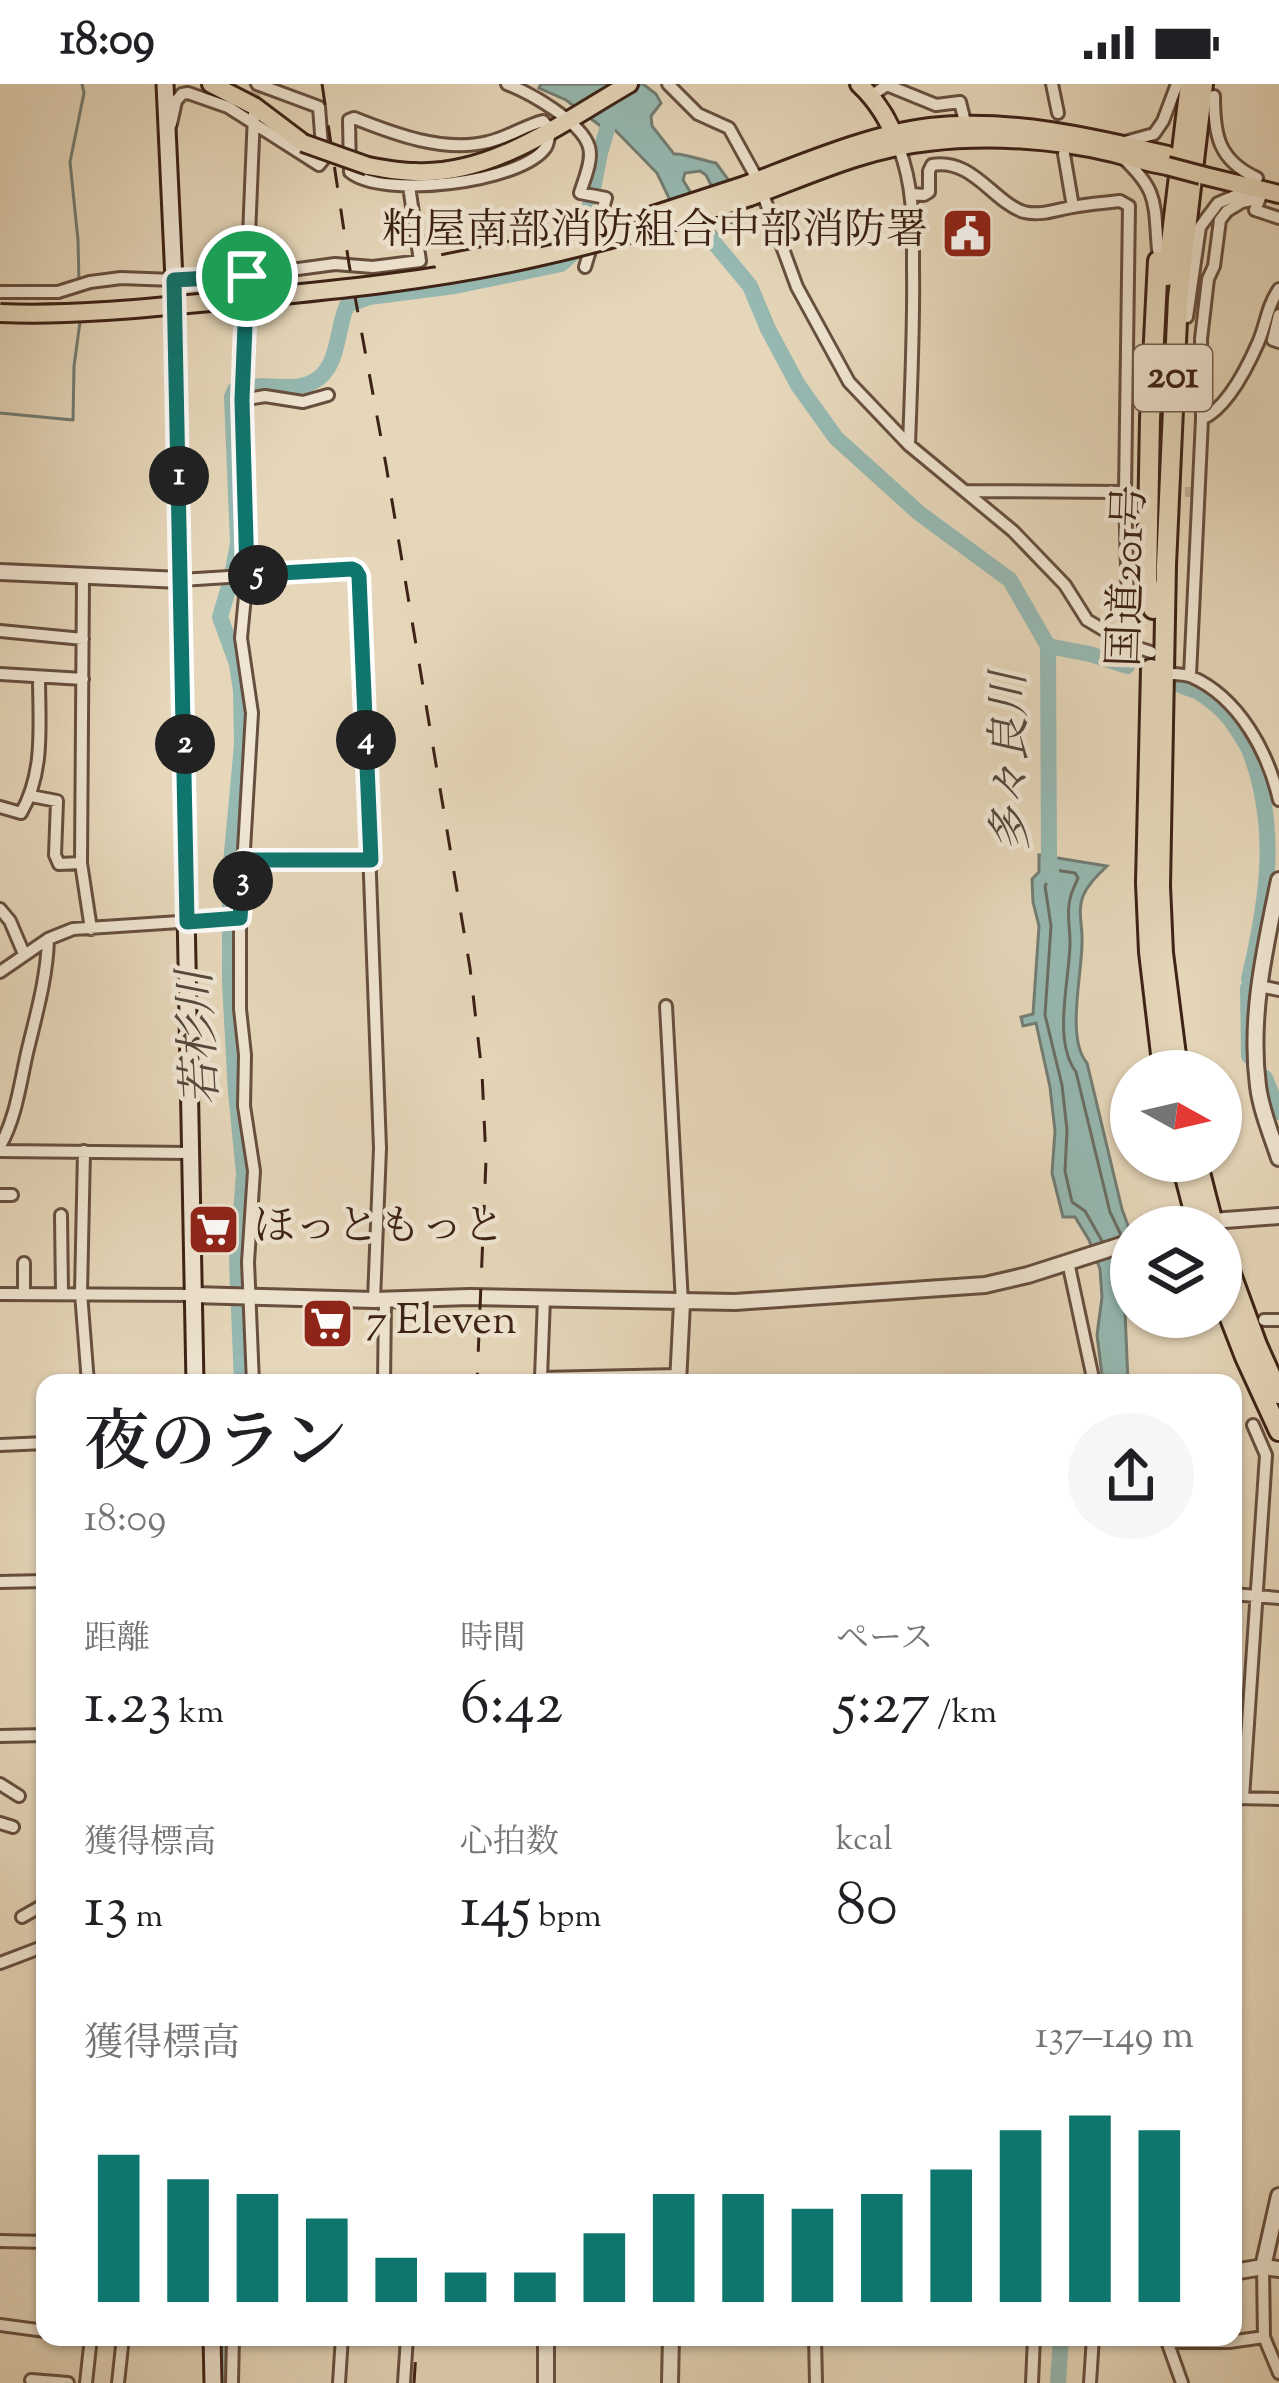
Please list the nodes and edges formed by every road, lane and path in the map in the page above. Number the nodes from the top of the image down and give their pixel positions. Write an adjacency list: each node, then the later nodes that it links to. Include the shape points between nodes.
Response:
1 (165, 84): 20 (main road)
2 (211, 84): 14 (main road)
3 (507, 84): 18 (street)
4 (629, 84): 18 (main road)
5 (668, 84): 28 (street, via 698,114 729,128)
6 (955, 84): 15 (street)
7 (1052, 84): 16 (street)
8 (1178, 84): 22 (street, via 1154,134); 24 (highway, 201)
9 (1190, 84): 55 (highway, 国道201号 / 201, via 1166,298)
10 (256, 86): 17 (street, via 319,107 323,160 319,165)
11 (1211, 88): 25 (highway, 201); 27 (street, via 1221,148); 55 (highway, 国道201号 / 201, via 1178,298)
12 (865, 90): 15 (street, via 887,85 936,105); 21 (main road)
13 (188, 93): 14 (street); 17 (street); 20 (street, via 176,101)
14 (232, 94): 18 (main road, bridge, via 304,143 418,173 472,166)
15 (960, 102): 19 (street)
16 (1058, 113)
17 (253, 118): 36 (street)
18 (563, 121): 26 (street, via 536,156 500,173); 26 (street, via 452,146 350,120 350,172); 35 (street, via 589,145 580,193 606,198)
19 (966, 126): 21 (main road, via 928,127); 22 (main road, via 1026,127)
20 (167, 141): 37 (main road)
21 (897, 141): 22 (main road); 28 (main road); 29 (street)
22 (1118, 149): 24 (main road); 34 (street, via 1153,197)
23 (1064, 154): 30 (street)
24 (1167, 161): 25 (main road); 34 (highway, 201)
25 (1202, 169): 27 (main road); 43 (highway, 201)
26 (409, 186): 36 (street, via 421,261)
27 (1265, 188): 31 (street, via 1255,209); 32 (street, via 1218,203); 33 (street, via 1227,211)
28 (754, 189): 40 (main road, bridge, via 536,246 402,271 78,303); 41 (main road, bridge, via 673,222 476,269 279,296); 48 (street, via 849,382)
29 (911, 194): 30 (street, via 929,192 929,171 939,164 981,181 1019,211); 48 (street)
30 (1072, 207): 50 (street, via 1129,206)
31 (1279, 218)
32 (1203, 223): 33 (street); 43 (street)
33 (1217, 238): 47 (street, via 1201,339)
34 (1158, 250): 55 (highway, 201, via 1147,581)
35 (585, 267)
36 (247, 276): 37 (street); 46 (street)
37 (174, 280): 39 (street); 54 (main road)
38 (1279, 289): 47 (street, via 1241,374 1216,413)
39 (0, 292)
40 (0, 303)
41 (0, 313)
42 (1279, 315): 44 (street)
43 (1187, 317): 55 (highway, 201, via 1173,566)
44 (1279, 342)
45 (328, 395): 46 (street)
46 (242, 400): 52 (street)
47 (1202, 419): 62 (street)
48 (909, 446): 49 (street)
49 (964, 491): 50 (street); 58 (street, via 1065,585 1087,620)
50 (1125, 492): 58 (street)
51 (0, 572): 53 (street)
52 (247, 575): 54 (street); 68 (street, via 241,638 252,713); 69 (street, via 352,569 359,576)
53 (83, 576): 54 (street); 57 (street)
54 (181, 580): 74 (main road)
55 (1159, 615): 59 (highway, 国道201号 / 201); 61 (highway, 国道201号 / 201)
56 (0, 631): 57 (street)
57 (83, 639): 64 (street)
58 (1129, 645): 59 (street)
59 (1151, 652): 82 (highway, 国道201号 / 201, via 1146,884)
60 (0, 674): 63 (street)
61 (1163, 674): 62 (street); 83 (highway, 国道201号 / 201, via 1160,886)
62 (1190, 676): 66 (street, via 1244,720)
63 (39, 677): 64 (street); 65 (street)
64 (83, 679): 70 (street)
65 (31, 796): 67 (street, via 21,813); 70 (street, via 57,801 59,864)
66 (1279, 800)
67 (0, 807)
68 (244, 860): 69 (street); 73 (street)
69 (371, 860): 101 (street)
70 (81, 863): 75 (street)
71 (1279, 880): 79 (street)
72 (0, 909): 77 (street)
73 (240, 918): 74 (street); 99 (street, via 244,1106 254,1171)
74 (187, 922): 75 (street); 86 (main road)
75 (91, 928): 76 (street)
76 (48, 939): 77 (street); 84 (street)
77 (24, 954): 78 (street)
78 (0, 972)
79 (1259, 986): 80 (street); 87 (street, via 1258,1085)
80 (1279, 990)
81 (666, 1006): 102 (street)
82 (1161, 1050)
83 (1175, 1050)
84 (0, 1148): 85 (street)
85 (84, 1151): 86 (street); 95 (street)
86 (192, 1153): 98 (main road)
87 (1279, 1158)
88 (61, 1215): 94 (street)
89 (1279, 1216): 90 (street)
90 (1242, 1220)
91 (1110, 1249): 92 (street)
92 (1072, 1261): 102 (street, via 985,1285); 113 (street)
93 (24, 1263): 97 (street)
94 (62, 1293): 95 (street); 97 (street)
95 (81, 1293): 98 (street); 107 (street)
96 (0, 1294): 97 (street)
97 (24, 1294)
98 (194, 1295): 99 (street); 108 (main road)
99 (250, 1298): 101 (street); 109 (street)
100 (544, 1298): 101 (street); 102 (street); 111 (street)
101 (380, 1300): 110 (street)
102 (682, 1303): 112 (street)
103 (1242, 1305): 114 (highway)
104 (1264, 1320): 105 (street)
105 (1279, 1320)
106 (1238, 1338): 116 (highway)
107 (87, 1374)
108 (195, 1374)
109 (254, 1374)
110 (384, 1374)
111 (541, 1374)
112 (679, 1374)
113 (1092, 1374)
114 (1279, 1394)
115 (1253, 1425): 122 (street, via 1266,1455)
116 (1279, 1430)
117 (36, 1443): 118 (street)
118 (0, 1444)
119 (36, 1581): 120 (street)
120 (0, 1582)
121 (1242, 1595): 122 (street)
122 (1256, 1596): 123 (street); 126 (street)
123 (1279, 1598)
124 (0, 1736): 125 (street)
125 (36, 1736)
126 (1242, 1753)
127 (0, 1784): 128 (street)
128 (19, 1796)
129 (1242, 1798): 130 (street)
130 (1279, 1799)
131 (36, 1909): 132 (street)
132 (22, 1917)
133 (36, 1950): 134 (street)
134 (0, 1964)
135 (1279, 2196): 138 (street)
136 (0, 2242): 137 (street)
137 (36, 2242)
138 (1271, 2268): 141 (street)
139 (0, 2325): 140 (street)
140 (36, 2329)
141 (1270, 2340): 154 (street)
142 (90, 2346): 157 (street)
143 (122, 2346): 158 (street)
144 (212, 2346): 159 (main road)
145 (233, 2346): 160 (street)
146 (341, 2346): 161 (street)
147 (406, 2346): 162 (street)
148 (546, 2346): 163 (street)
149 (671, 2346): 164 (street)
150 (814, 2346): 165 (street)
151 (1034, 2346): 166 (street)
152 (1092, 2346): 167 (street)
153 (1169, 2346): 168 (street)
154 (1279, 2373)
155 (31, 2380): 156 (street)
156 (68, 2383)
157 (86, 2383)
158 (118, 2383)
159 (213, 2383)
160 (232, 2383)
161 (339, 2383)
162 (404, 2383)
163 (546, 2383)
164 (670, 2383)
165 (816, 2383)
166 (1032, 2383)
167 (1090, 2383)
168 (1182, 2383)

